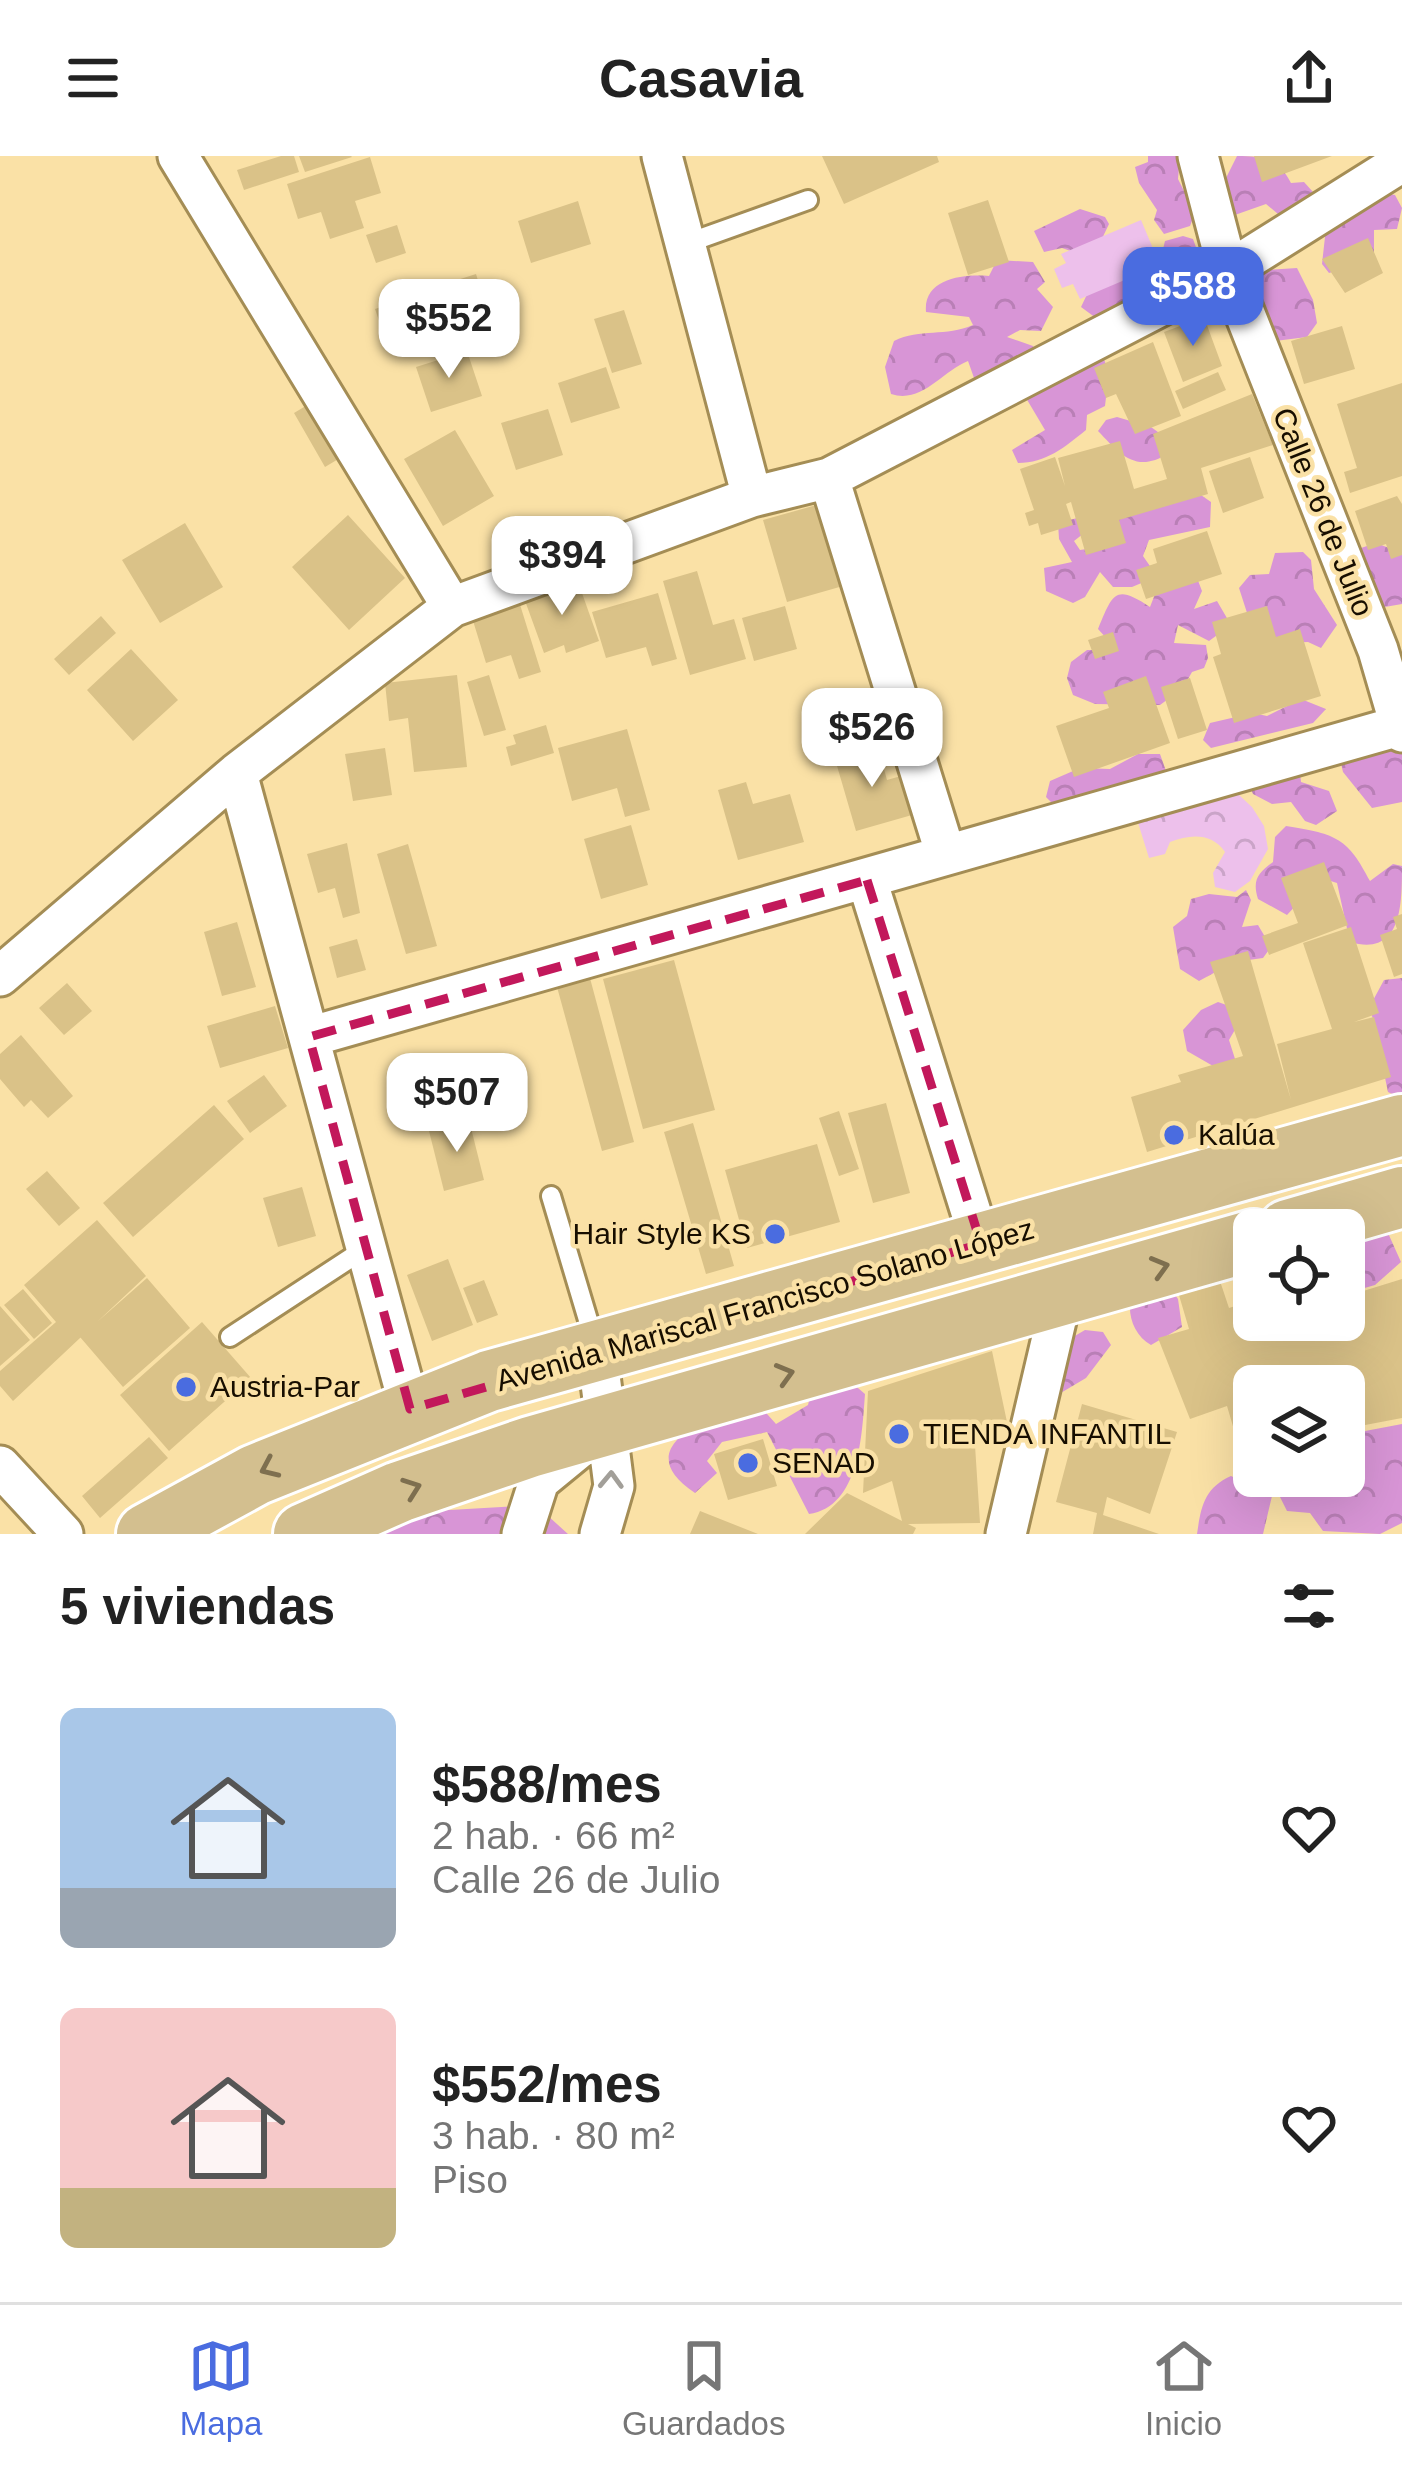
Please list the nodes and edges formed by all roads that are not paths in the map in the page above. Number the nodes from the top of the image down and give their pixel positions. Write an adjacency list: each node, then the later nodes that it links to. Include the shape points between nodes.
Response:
1 (178, 156): 10 (street)
2 (662, 156): 6 (street)
3 (1198, 156): 7 (street, Calle 26 de Julio)
4 (1402, 161): 7 (street)
5 (808, 200): 6 (lane)
6 (686, 244): 9 (street)
7 (1228, 271): 8 (street); 11 (street, Calle 26 de Julio)
8 (830, 478): 9 (street); 14 (street)
9 (752, 497): 10 (street)
10 (452, 607): 13 (street)
11 (1390, 646): 12 (street, Calle 26 de Julio)
12 (1401, 729): 14 (street)
13 (237, 772): 16 (street); 17 (street)
14 (945, 851): 15 (street)
15 (867, 880): 17 (street); 22 (street)
16 (0, 976)
17 (309, 1037): 24 (street)
18 (1402, 1125): 22 (main road, Avenida Mariscal Francisco Solano López)
19 (550, 1196): 27 (lane)
20 (1402, 1197): 21 (main road)
21 (1361, 1209)
22 (981, 1244): 27 (main road, Avenida Mariscal Francisco Solano López)
23 (1233, 1246): 25 (main road, one-way to 23)
24 (366, 1248): 26 (lane); 28 (street)
25 (1062, 1295): 29 (main road, one-way to 25); 36 (street)
26 (230, 1337)
27 (597, 1352): 28 (main road, Avenida Mariscal Francisco Solano López); 29 (street)
28 (410, 1409): 32 (main road, Avenida Mariscal Francisco Solano López, one-way to 32, via 255,1475)
29 (607, 1425): 33 (main road, one-way to 29, via 457,1471); 34 (street, via 538,1481); 35 (street, one-way to 29, via 614,1486)
30 (0, 1466): 31 (street)
31 (63, 1534)
32 (147, 1534)
33 (304, 1534)
34 (522, 1534)
35 (601, 1534)
36 (1006, 1534)

